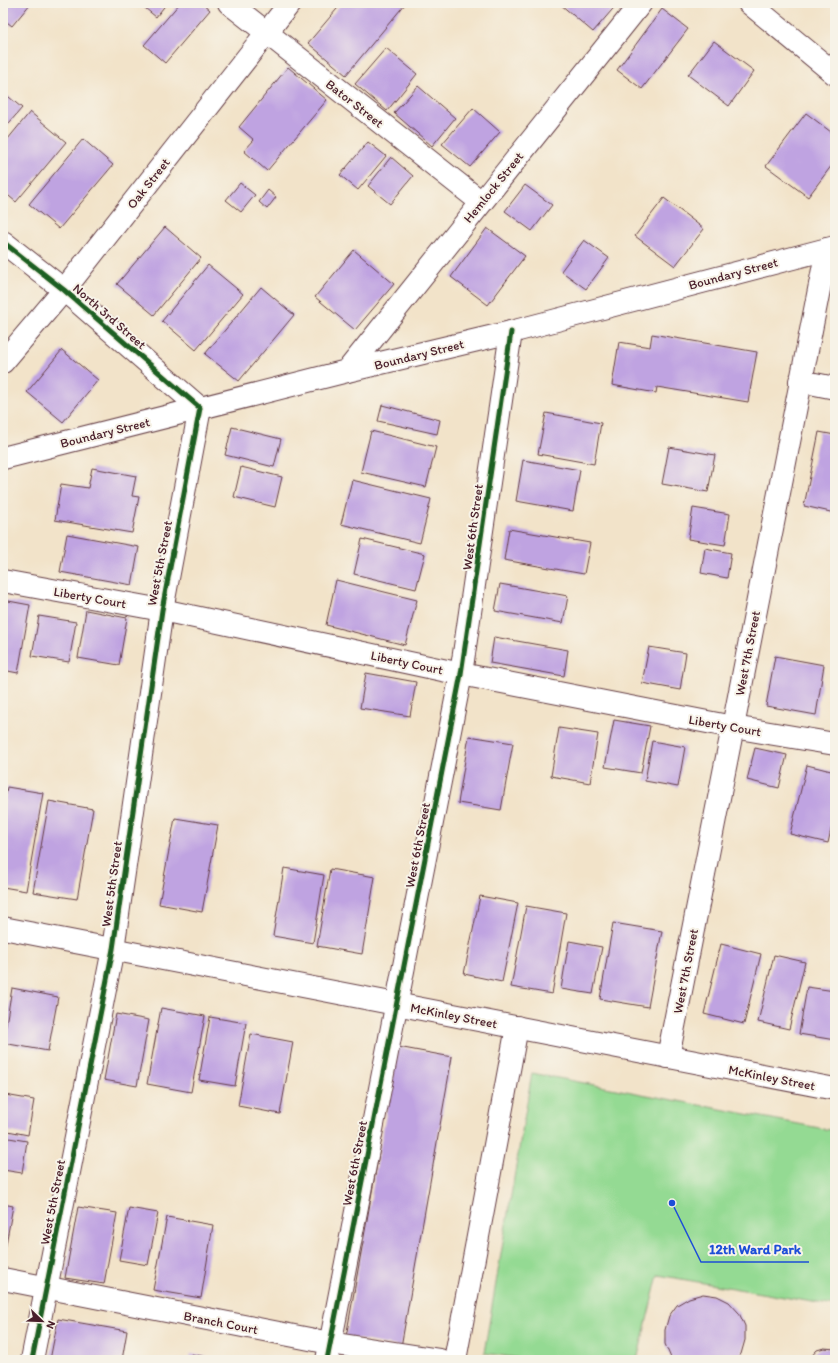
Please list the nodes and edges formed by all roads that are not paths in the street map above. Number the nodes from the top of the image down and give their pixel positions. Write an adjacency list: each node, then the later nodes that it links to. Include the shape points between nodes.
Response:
1 (229, 3): 5 (street, Bator Street)
2 (290, 3): 5 (street, Oak Street)
3 (641, 3): 7 (street, Hemlock Street)
4 (749, 3): 6 (street)
5 (267, 33): 7 (street, Bator Street); 10 (street, Oak Street)
6 (835, 74)
7 (481, 202): 13 (street, Hemlock Street)
8 (3, 242): 10 (street, North 3rd Street)
9 (831, 248): 11 (street, Boundary Street); 14 (street, West 7th Street)
10 (64, 290): 12 (street, Oak Street); 16 (street, North 3rd Street)
11 (511, 332): 13 (street, Boundary Street); 20 (street, West 6th Street)
12 (3, 362)
13 (347, 371): 16 (street, Boundary Street)
14 (800, 381): 15 (street); 21 (street, West 7th Street)
15 (835, 388)
16 (200, 408): 17 (street, Boundary Street); 19 (street, West 5th Street)
17 (3, 458)
18 (3, 581): 19 (street, Liberty Court)
19 (162, 610): 20 (street, Liberty Court); 24 (street, West 5th Street)
20 (462, 674): 21 (street, Liberty Court); 25 (street, West 6th Street)
21 (733, 727): 22 (street, Liberty Court); 27 (street, West 7th Street)
22 (835, 744)
23 (3, 928): 24 (street, McKinley Street)
24 (113, 949): 25 (street, McKinley Street); 30 (street, West 5th Street)
25 (397, 1004): 26 (street, McKinley Street); 31 (street, West 6th Street)
26 (517, 1027): 27 (street, McKinley Street); 34 (street)
27 (668, 1057): 28 (street, McKinley Street)
28 (835, 1089)
29 (3, 1279): 30 (street, Branch Court)
30 (46, 1288): 31 (street, Branch Court); 32 (street, West 5th Street)
31 (329, 1351): 33 (street, Branch Court)
32 (32, 1360)
33 (440, 1360)
34 (455, 1360)

